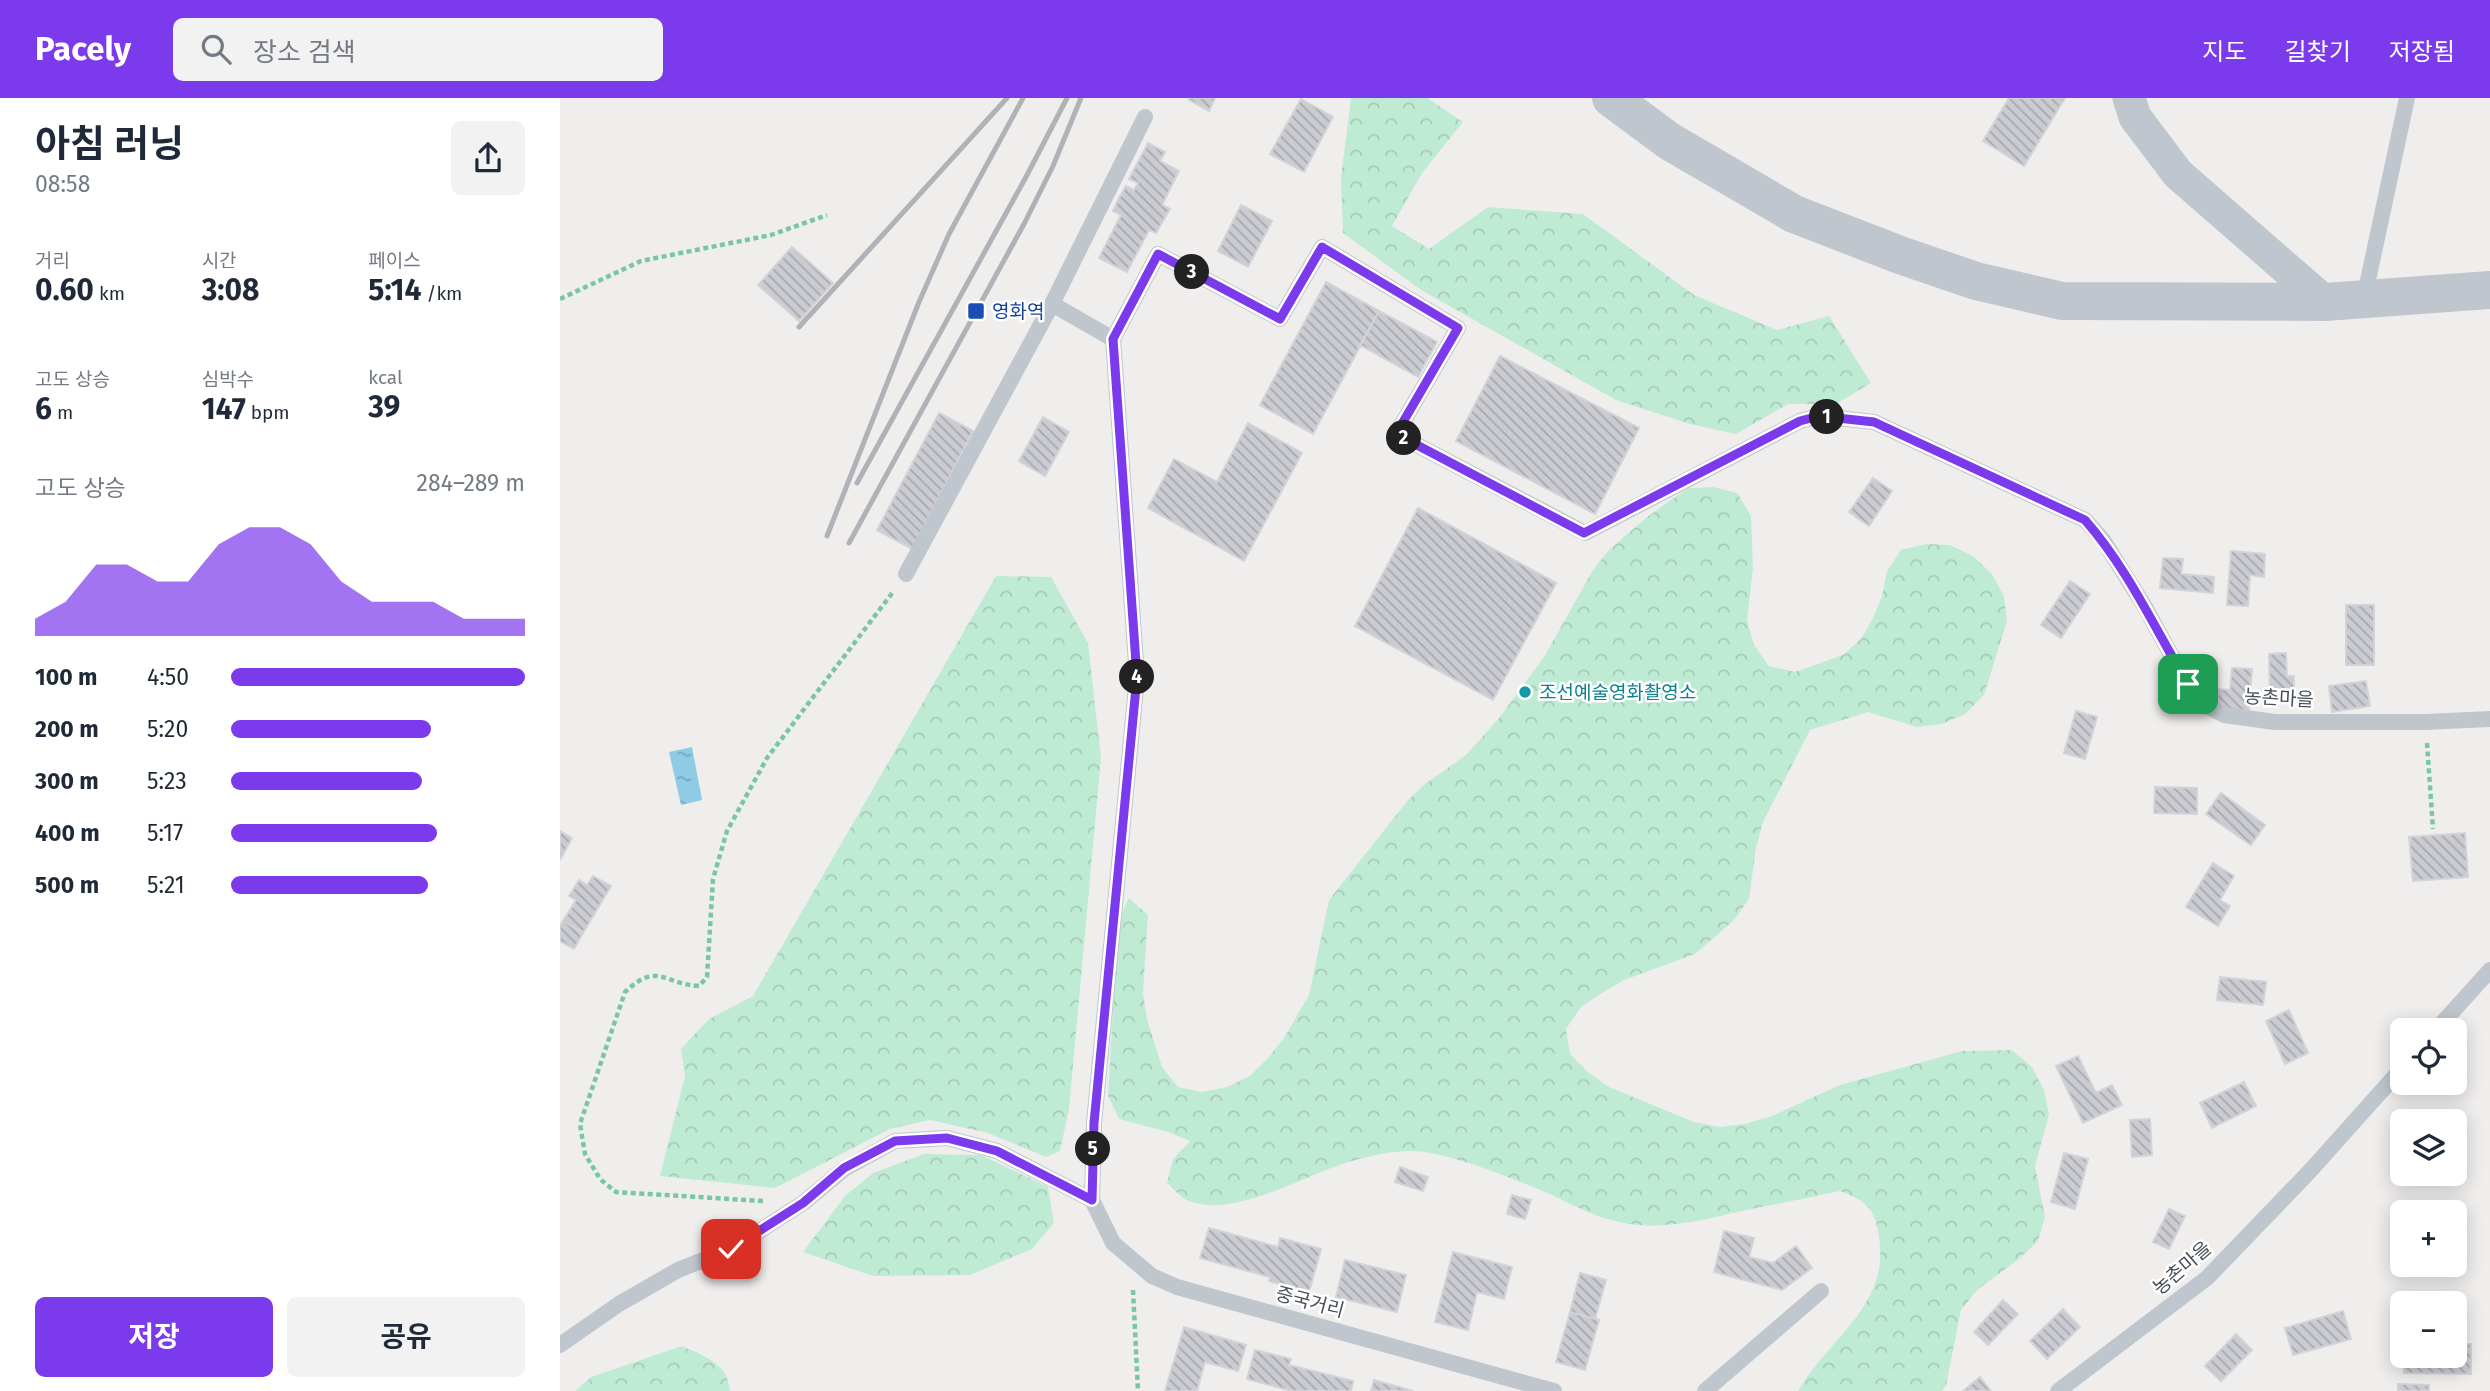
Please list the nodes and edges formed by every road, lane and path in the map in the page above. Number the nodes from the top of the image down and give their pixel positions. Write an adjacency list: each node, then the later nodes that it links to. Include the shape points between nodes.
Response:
1 (1611, 98): 9 (street, via 1669,141 1794,214 1976,281 2062,301)
2 (2129, 98): 9 (street, via 2136,117 2178,174)
3 (2407, 98): 8 (lane)
4 (1145, 117): 10 (lane)
5 (827, 215): 7 (path, via 771,235 641,261)
6 (2490, 290): 8 (street)
7 (560, 299)
8 (2364, 299): 9 (street)
9 (2325, 302)
10 (1052, 304): 11 (lane); 12 (lane)
11 (1113, 339): 14 (lane, 농촌마을, via 1158,254 1280,319 1322,247 1458,328 1396,434 1584,533 1800,421 1819,416 1874,422 2085,520 2103,540 2188,684 2209,708 2224,715 2275,722); 19 (lane, via 1137,677 1094,1123)
12 (906, 575): 20 (path, via 768,758 727,831 713,879 707,977 699,986 661,975 640,977 625,992 580,1124 585,1154 600,1179 616,1192)
13 (2490, 719): 14 (lane, 농촌마을)
14 (2425, 722): 15 (path)
15 (2433, 829)
16 (2490, 970): 17 (lane)
17 (2447, 1018)
18 (2390, 1082): 27 (lane, 농촌마을, via 2207,1278)
19 (1092, 1200): 20 (lane, via 997,1151 947,1138 895,1141 844,1168); 21 (lane, 중국거리, via 1113,1243)
20 (803, 1203): 23 (lane, via 731,1249 678,1270 619,1304)
21 (1132, 1258): 24 (path); 25 (lane, 중국거리, via 1152,1276 1177,1287)
22 (1821, 1292): 26 (lane)
23 (560, 1345)
24 (1138, 1391)
25 (1554, 1391)
26 (1704, 1391)
27 (2058, 1391)

